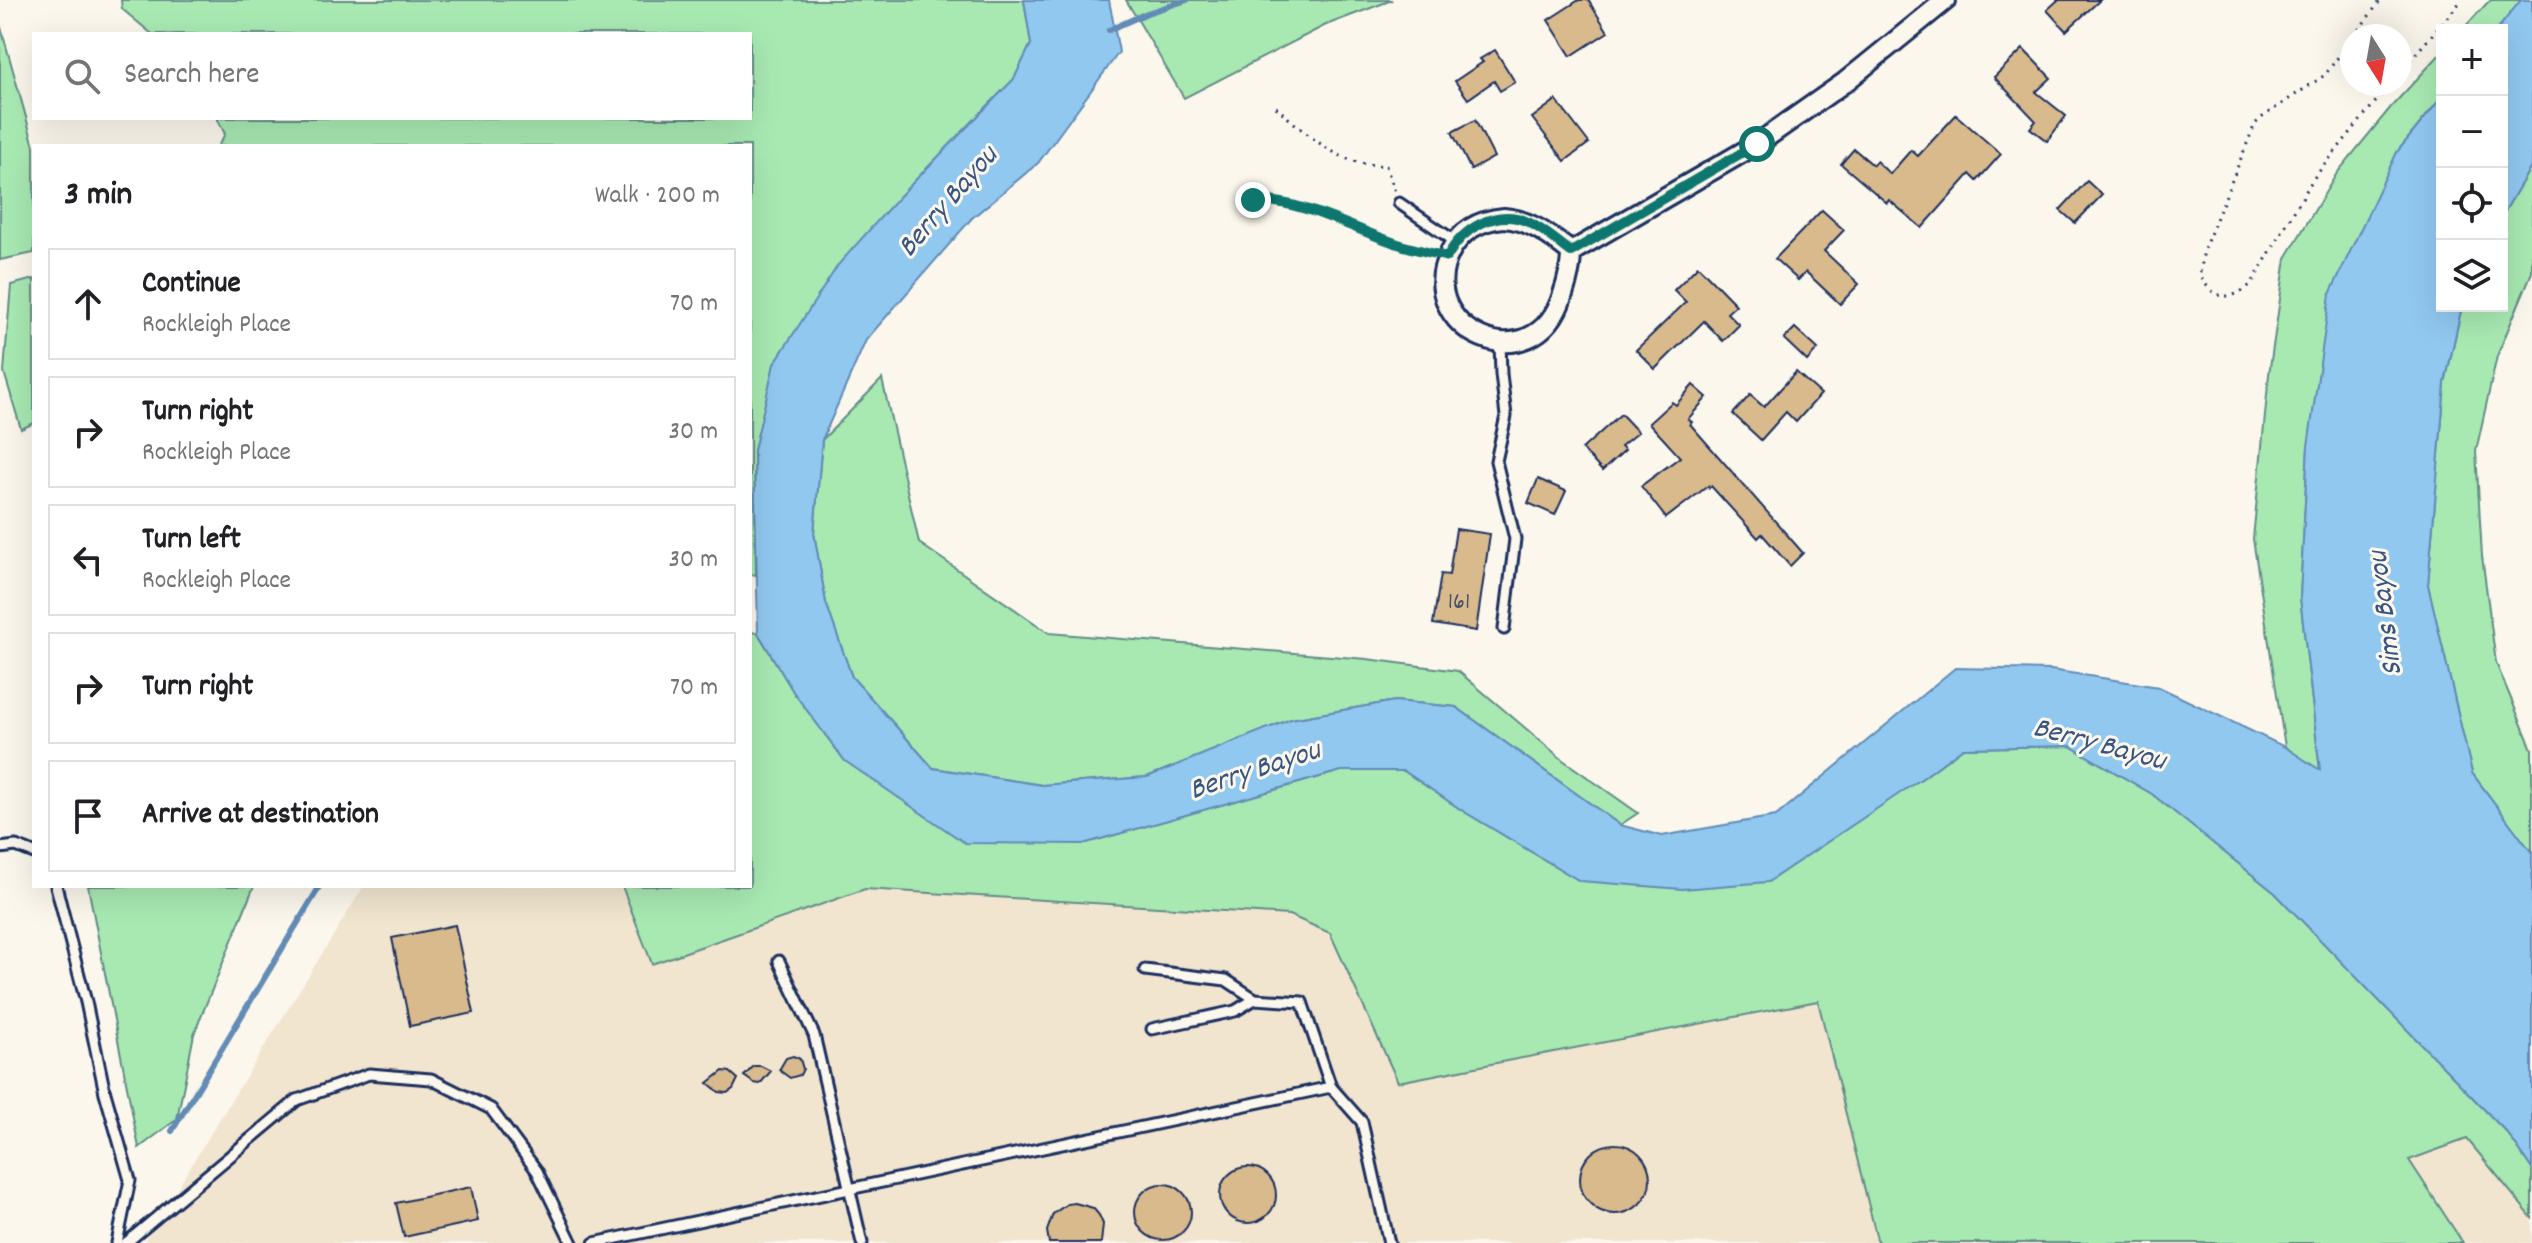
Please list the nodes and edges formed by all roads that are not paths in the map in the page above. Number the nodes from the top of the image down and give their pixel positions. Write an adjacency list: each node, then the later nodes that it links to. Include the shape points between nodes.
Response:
1 (1934, 4): 4 (street, via 1845,82 1757,144)
2 (1399, 203): 3 (lane)
3 (1452, 249): 4 (street, via 1470,229 1504,218 1528,222); 5 (street, via 1442,280 1455,318 1476,336)
4 (1571, 252): 5 (street, via 1567,283 1550,322 1531,337)
5 (1500, 342): 6 (lane, via 1506,416 1496,461 1515,539)
6 (1504, 629)
7 (0, 848): 8 (lane, via 16,846)
8 (32, 852)
9 (57, 888): 16 (lane, via 130,1180)
10 (779, 961): 15 (lane, via 814,1035)
11 (1145, 970): 12 (lane, via 1226,980)
12 (1255, 999): 13 (lane, via 1235,1011); 14 (lane, via 1302,1002)
13 (1152, 1029)
14 (1331, 1087): 15 (lane); 21 (lane, via 1362,1122)
15 (851, 1188): 19 (lane); 20 (lane)
16 (117, 1243)
17 (126, 1243): 18 (lane, via 297,1100 369,1074 431,1079 491,1109 537,1171)
18 (572, 1243)
19 (594, 1243)
20 (862, 1243)
21 (1389, 1243)

